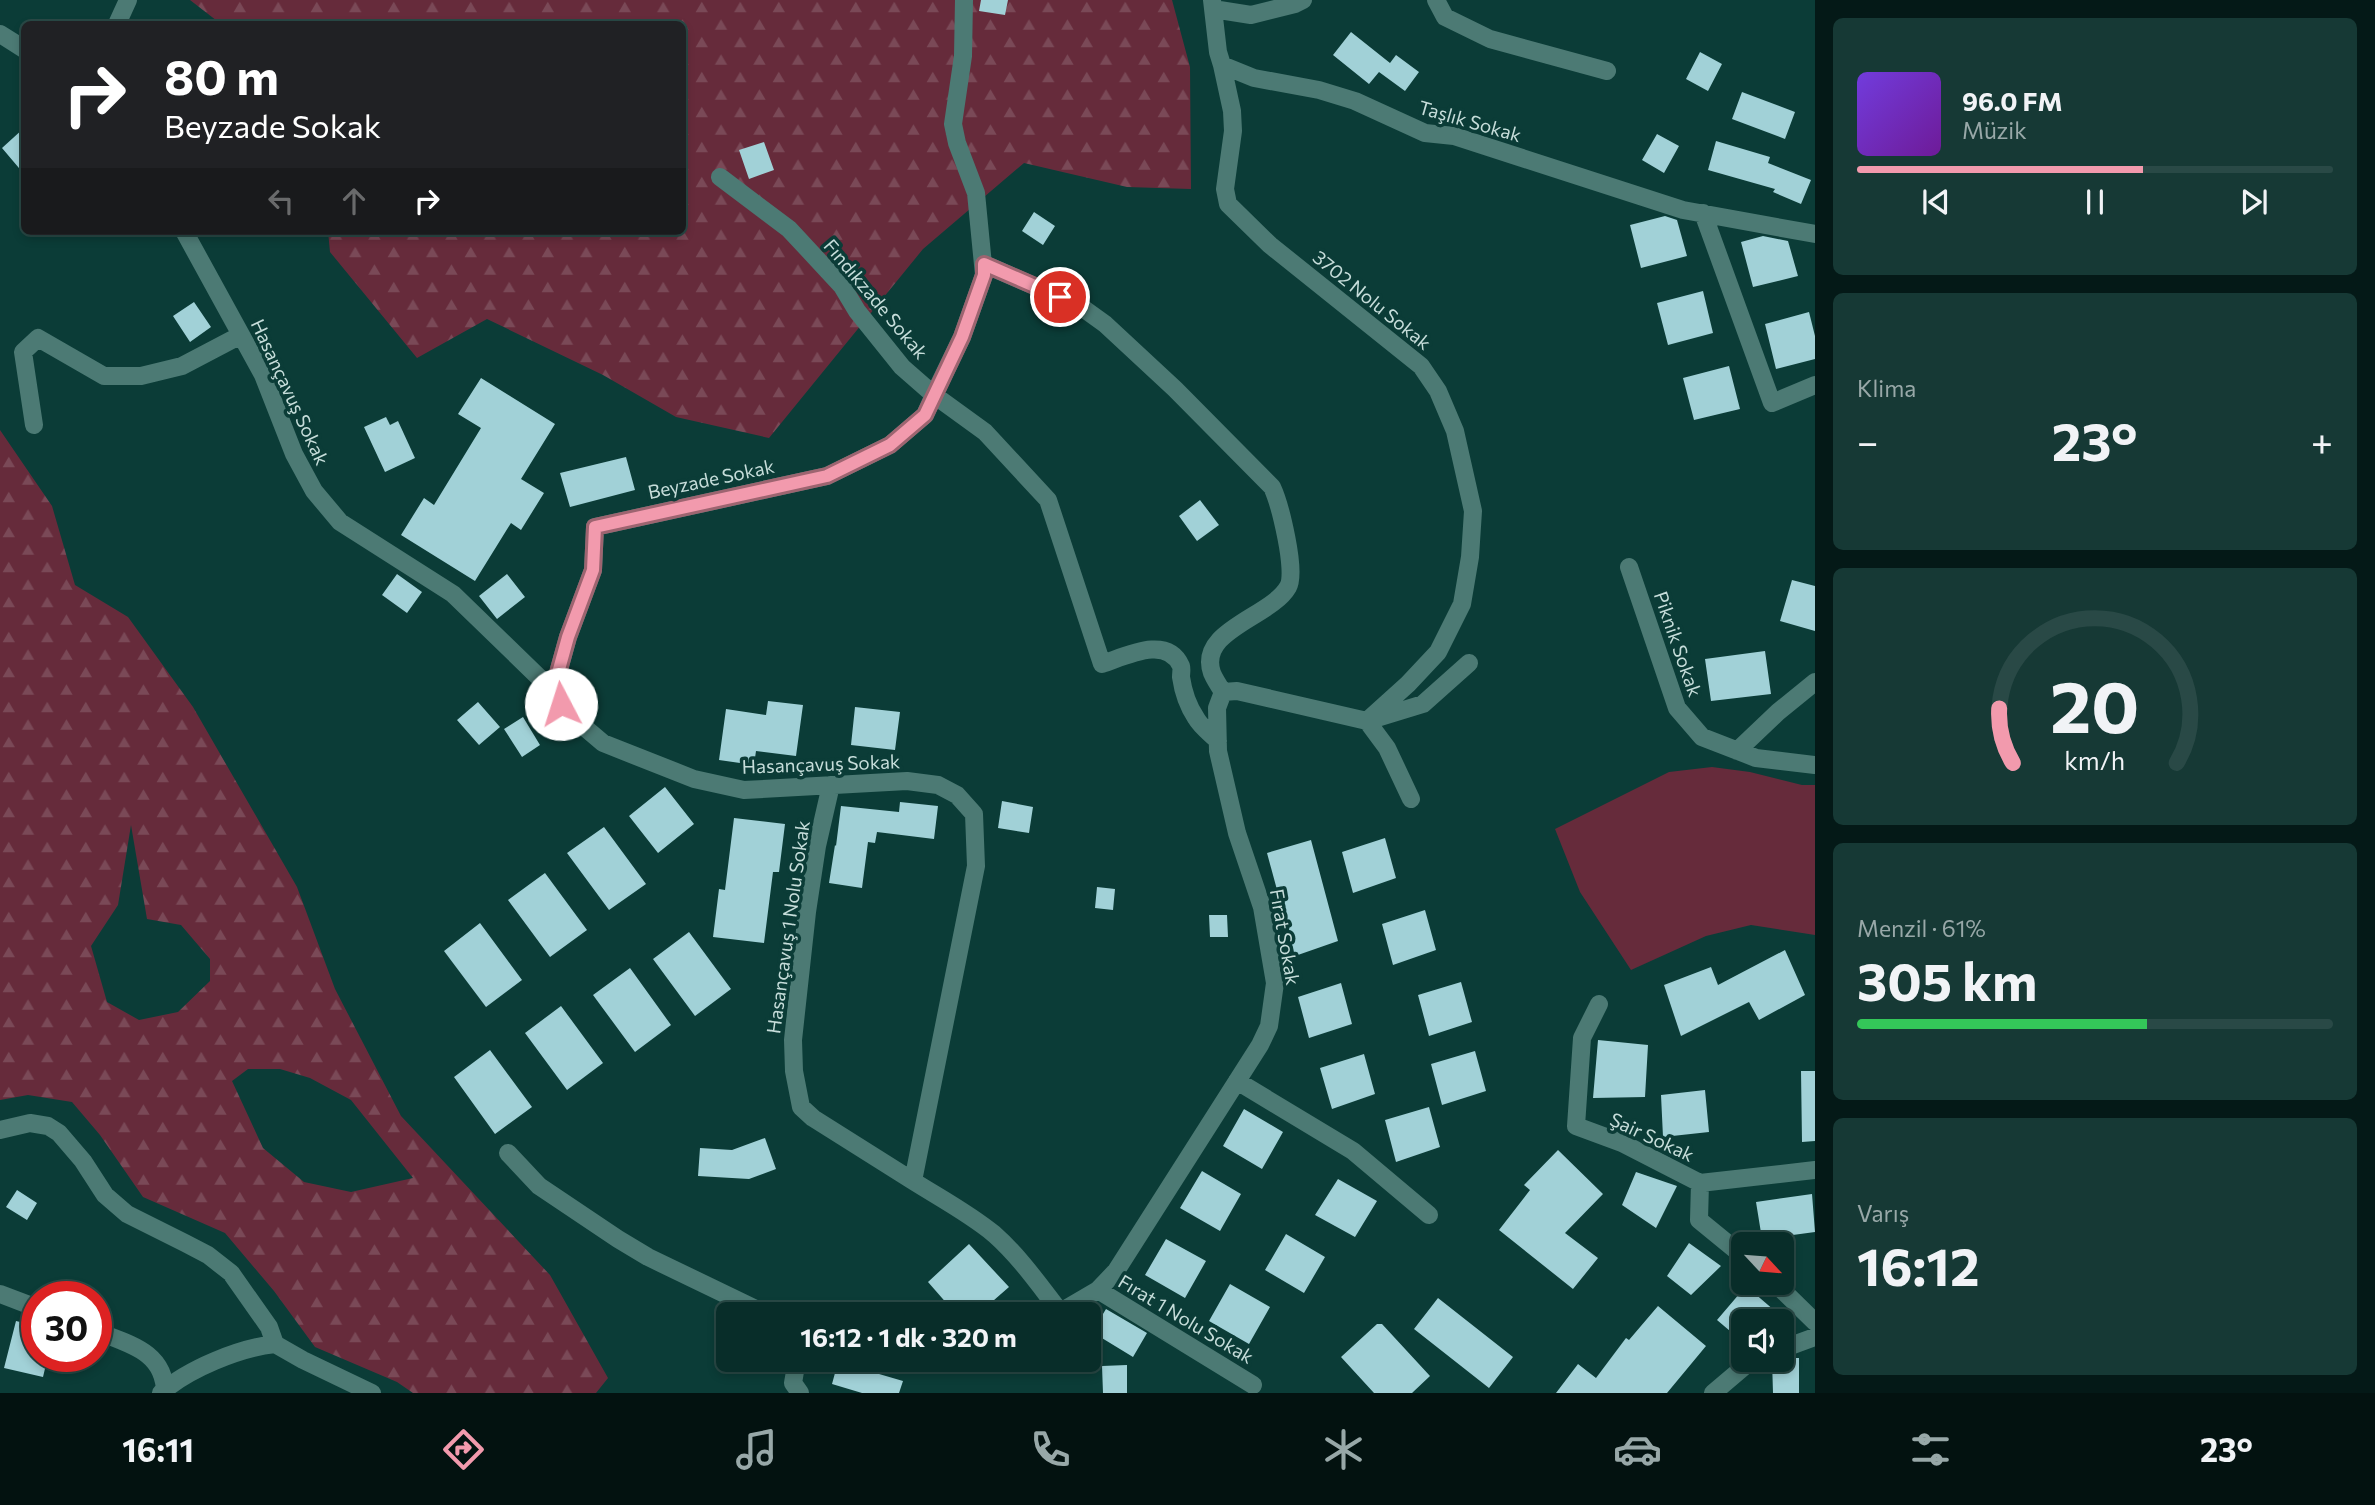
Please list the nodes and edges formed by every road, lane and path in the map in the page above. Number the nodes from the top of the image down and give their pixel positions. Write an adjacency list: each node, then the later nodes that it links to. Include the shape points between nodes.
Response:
1 (128, 0): 6 (street)
2 (964, 0): 15 (street, via 963,56 953,124 976,194)
3 (1303, 0): 5 (street, via 1251,15)
4 (1436, 0): 10 (street, via 1445,17 1490,39)
5 (1213, 5): 9 (street)
6 (118, 21)
7 (0, 34): 8 (street)
8 (21, 47)
9 (1222, 65): 12 (street, Taşlık Sokak, via 1254,78 1355,101 1425,134 1454,136); 25 (street, 3702 Nolu Sokak, via 1233,131 1225,189 1228,204 1270,245 1420,366 1438,391 1455,431 1473,511 1462,604 1438,652)
10 (1606, 71)
11 (720, 177): 18 (street, Fındıkzade Sokak, via 789,229 842,286 902,367)
12 (1703, 213): 13 (street, Taşlık Sokak); 17 (street, via 1772,403)
13 (1815, 234)
14 (186, 235): 16 (street, Hasançavuş Sokak)
15 (984, 264): 18 (street, via 962,337); 24 (street, via 1080,306 1105,324 1272,487 1279,502 1292,576 1288,588 1270,605 1216,642 1210,655 1212,672)
16 (241, 335): 19 (street, via 182,366 141,376 104,376 38,338 23,352); 23 (street, Hasançavuş Sokak, via 263,375 294,454 314,491 340,522 453,594)
17 (1815, 385)
18 (933, 395): 23 (street, Beyzade Sokak, via 925,415 890,445 827,476 595,527 593,570); 26 (street, Fındıkzade Sokak, via 985,432 1048,500 1102,664 1143,650 1170,653 1181,666 1197,721)
19 (34, 425)
20 (1629, 567): 27 (street, Piknik Sokak, via 1677,708 1702,737)
21 (1469, 663): 25 (street, via 1423,704)
22 (1815, 682): 27 (street)
23 (553, 691): 29 (street, Hasançavuş Sokak, via 570,715 603,743 694,779 744,790)
24 (1223, 692): 25 (street, via 1237,691); 26 (street, Fırat Sokak, via 1217,708)
25 (1367, 722): 30 (street, via 1387,748)
26 (1218, 741): 32 (street, Fırat Sokak, via 1237,833 1262,907 1275,983 1269,1026)
27 (1737, 751): 28 (street, Piknik Sokak, via 1756,758)
28 (1815, 765)
29 (831, 785): 36 (street, Hasançavuş 1 Nolu Sokak, via 807,912 793,1040 801,1107); 36 (street, Hasançavuş Sokak, via 907,781 938,785 957,795 974,814 976,866)
30 (1411, 799)
31 (1599, 1004): 37 (street, Şair Sokak, via 1582,1038 1576,1126 1622,1143)
32 (1237, 1081): 38 (street, via 1353,1151); 40 (street, Fırat Sokak, via 1116,1270)
33 (0, 1130): 50 (street, via 30,1123 60,1133 105,1195 127,1214 186,1242 230,1273 269,1327)
34 (508, 1153): 44 (street, via 539,1186 618,1240)
35 (1815, 1170): 37 (street)
36 (913, 1181): 45 (street, via 995,1235)
37 (1700, 1183): 39 (street, Şair Sokak, via 1699,1220)
38 (1429, 1214)
39 (1731, 1246)
40 (1098, 1290): 46 (street, Fırat Sokak); 54 (street, Fırat 1 Nolu Sokak)
41 (0, 1294): 43 (street)
42 (1787, 1295): 47 (street)
43 (21, 1302)
44 (741, 1302)
45 (1051, 1302)
46 (1078, 1302)
47 (1815, 1322)
48 (112, 1337): 55 (street, via 152,1357 159,1366)
49 (1815, 1337): 51 (street)
50 (275, 1344): 55 (street, via 230,1355 172,1383); 56 (street)
51 (1794, 1345)
52 (795, 1372): 57 (street, via 793,1383)
53 (1738, 1372): 58 (street)
54 (1253, 1385)
55 (164, 1392)
56 (372, 1393)
57 (800, 1393)
58 (1713, 1393)

